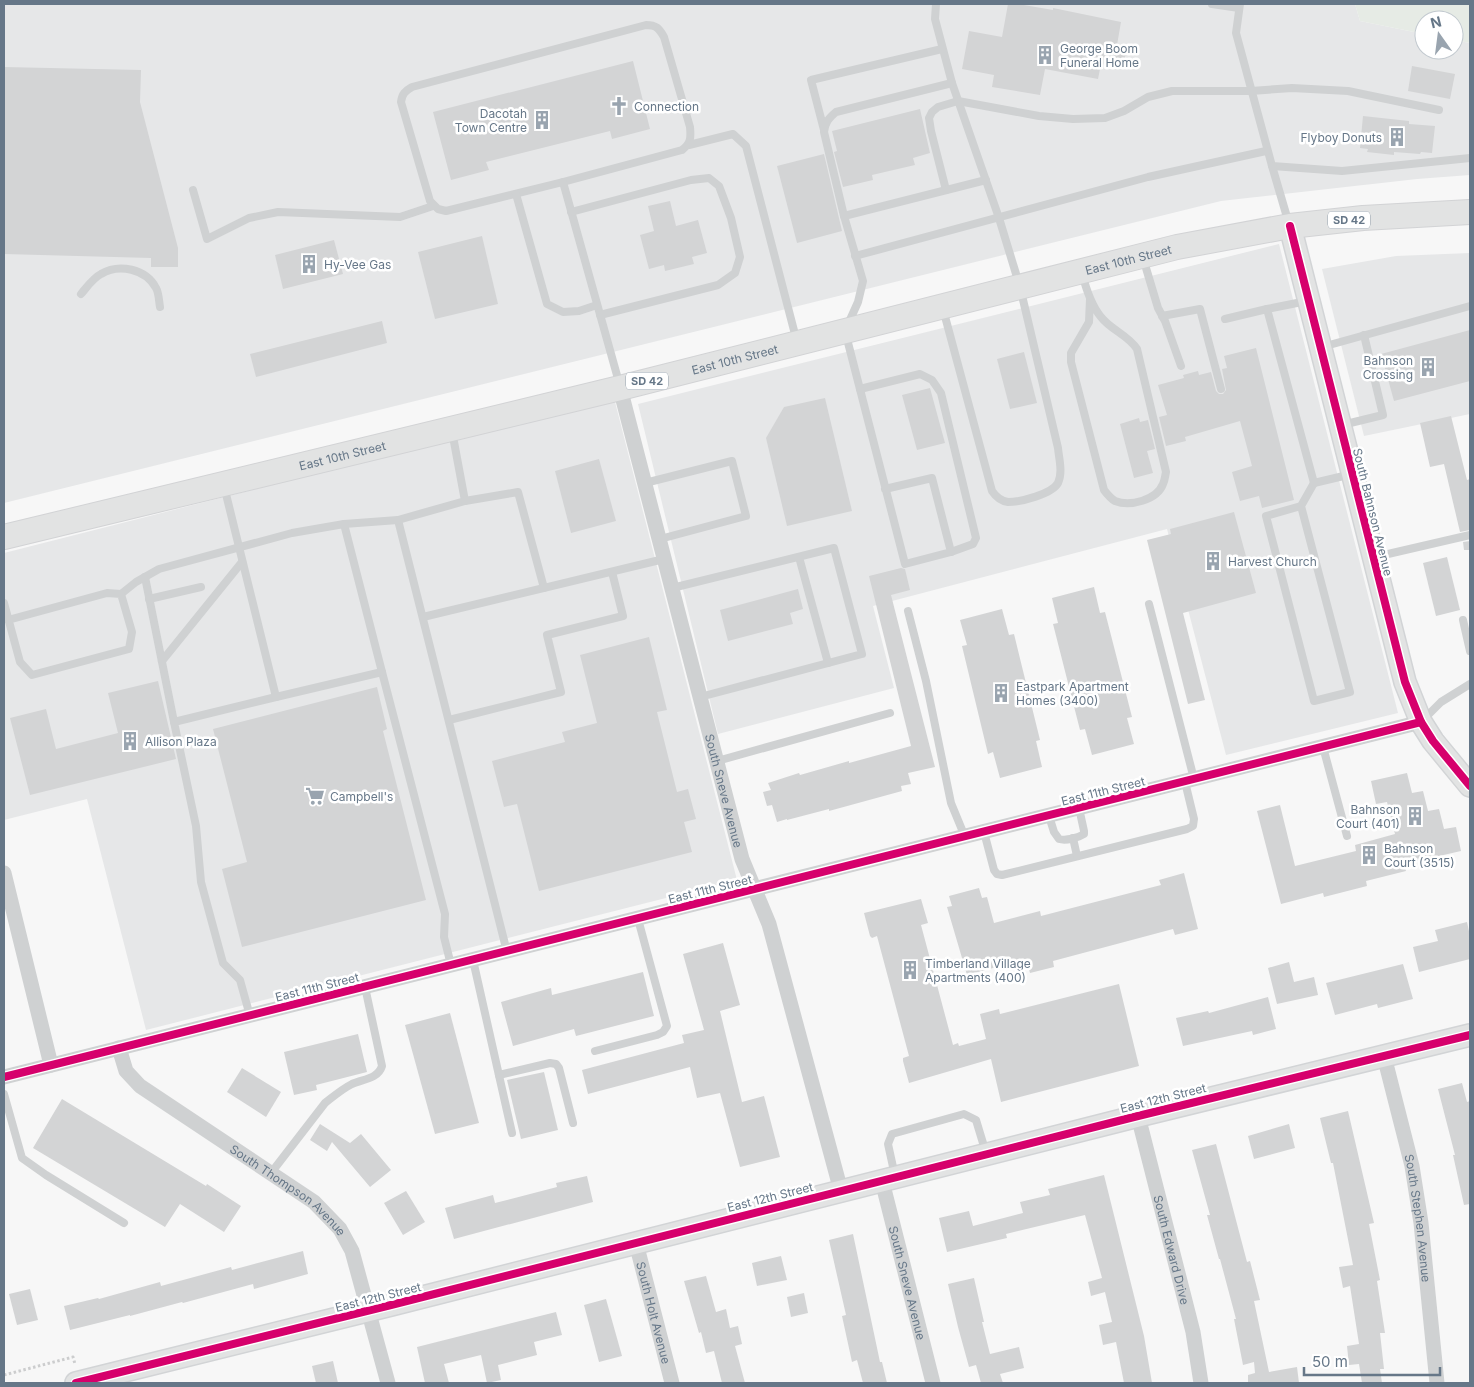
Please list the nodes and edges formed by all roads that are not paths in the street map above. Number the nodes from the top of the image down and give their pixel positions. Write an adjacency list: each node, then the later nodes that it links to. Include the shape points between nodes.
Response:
1 (936, 4): 4 (lane, via 935,19)
2 (1212, 4): 3 (lane)
3 (1240, 6): 6 (lane, via 1236,33)
4 (942, 49): 5 (lane); 9 (lane, via 811,80)
5 (952, 83): 7 (lane); 9 (lane, via 836,112 828,118)
6 (1251, 90): 7 (lane, via 1172,91 1105,118 1039,116); 8 (lane, via 1348,91); 11 (lane)
7 (958, 101): 14 (lane); 17 (lane, via 938,107 930,118)
8 (1439, 110)
9 (824, 132): 22 (lane)
10 (689, 145): 15 (lane, via 682,150); 19 (lane, via 690,127 664,37 660,29 646,25 406,90 401,102); 42 (lane, via 733,134 746,146)
11 (1266, 151): 13 (lane); 23 (lane, via 1148,177)
12 (1470, 158): 13 (lane, via 1342,171)
13 (1272, 166): 24 (lane)
14 (986, 180): 17 (lane); 23 (lane)
15 (563, 182): 18 (lane); 20 (lane)
16 (193, 190): 19 (lane, via 208,238 249,218 278,212 400,216)
17 (946, 190): 22 (lane)
18 (516, 194): 19 (lane, via 446,211); 32 (lane, via 547,304 563,312)
19 (433, 206)
20 (571, 212): 32 (lane); 37 (lane, via 709,178 718,186 731,218 740,258 735,273 718,285)
21 (1470, 212): 24 (main road, East 10th Street / SD 42)
22 (844, 216): 25 (lane)
23 (999, 218): 25 (lane); 28 (lane)
24 (1290, 226): 26 (main road, East 10th Street / SD 42, via 1223,237); 31 (street, South Bahnson Avenue)
25 (854, 256): 40 (lane, via 862,272 863,285)
26 (1142, 256): 27 (main road, East 10th Street / SD 42); 38 (lane)
27 (1081, 271): 28 (main road, East 10th Street / SD 42); 30 (lane)
28 (1020, 287): 35 (main road, East 10th Street / SD 42); 35 (lane, via 1058,448 1058,484 1045,494 1008,502 995,496)
29 (81, 294): 34 (lane, via 99,275 110,270 128,269 144,274 157,289)
30 (1090, 299): 30 (lane, via 1089,322 1071,353 1071,362 1104,490 1116,501 1147,500 1163,485 1166,472 1137,349 1102,318)
31 (1309, 301): 36 (lane); 43 (street, South Bahnson Avenue)
32 (597, 305): 37 (lane)
33 (1470, 306): 41 (lane)
34 (160, 307)
35 (942, 307): 40 (main road, East 10th Street / SD 42)
36 (1267, 309): 39 (lane); 52 (lane)
37 (600, 315): 45 (lane)
38 (1162, 316): 44 (lane); 47 (lane, via 1200,309)
39 (1225, 319)
40 (845, 331): 42 (main road, East 10th Street / SD 42); 46 (lane)
41 (1364, 336): 43 (lane); 48 (lane, via 1384,415)
42 (797, 344): 45 (main road, East 10th Street / SD 42)
43 (1320, 348): 48 (street, South Bahnson Avenue)
44 (1181, 366)
45 (620, 388): 49 (main road, East 10th Street / SD 42); 51 (street, South Sneve Avenue)
46 (860, 389): 54 (lane); 63 (lane, via 920,374 932,380 941,393 976,538 973,544)
47 (1221, 389)
48 (1340, 425): 50 (street, South Bahnson Avenue)
49 (451, 429): 53 (main road, East 10th Street / SD 42); 55 (lane)
50 (1352, 474): 52 (lane); 65 (street, South Bahnson Avenue)
51 (645, 483): 61 (street, South Sneve Avenue); 61 (lane, via 732,461 746,516)
52 (1314, 483): 56 (lane)
53 (223, 484): 60 (main road, East 10th Street / SD 42); 62 (lane)
54 (886, 490): 63 (lane, via 932,478); 63 (lane, via 904,564)
55 (464, 501): 57 (lane); 71 (lane, via 518,492)
56 (1301, 506): 56 (lane, via 1266,516 1314,700 1350,692)
57 (398, 520): 58 (lane); 78 (lane)
58 (344, 524): 62 (lane); 84 (lane)
59 (1470, 535): 65 (lane)
60 (4, 537)
61 (660, 539): 66 (street, South Sneve Avenue)
62 (239, 546): 67 (lane); 69 (lane, via 159,569)
63 (951, 552)
64 (799, 557): 72 (lane); 83 (lane); 83 (lane, via 834,548 862,654)
65 (1373, 557): 91 (street, South Bahnson Avenue, via 1400,666)
66 (664, 559): 68 (lane); 72 (street, South Sneve Avenue)
67 (242, 562): 82 (lane); 87 (lane)
68 (612, 572): 71 (lane); 89 (lane, via 623,616 547,635 561,692)
69 (145, 577): 73 (lane); 74 (lane)
70 (200, 587): 74 (lane)
71 (544, 588): 78 (lane)
72 (672, 588): 86 (street, South Sneve Avenue)
73 (121, 594): 79 (lane, via 107,593); 79 (lane, via 132,632 129,648 32,675 20,662)
74 (149, 599): 82 (lane)
75 (4, 603): 79 (lane)
76 (1149, 604): 94 (lane)
77 (908, 611): 100 (lane, via 951,803)
78 (423, 617): 89 (lane)
79 (8, 620)
80 (1463, 620): 81 (lane)
81 (1470, 651)
82 (162, 661): 90 (lane)
83 (828, 664): 86 (lane)
84 (382, 672): 87 (lane); 108 (lane, via 445,914 444,937)
85 (1470, 684): 91 (lane, via 1440,702)
86 (700, 696): 93 (street, South Sneve Avenue)
87 (276, 697): 90 (lane)
88 (890, 714): 93 (lane)
89 (449, 720): 106 (lane)
90 (174, 722): 110 (lane, via 196,826 201,882 223,963 240,980)
91 (1421, 722): 92 (street, East 11th Street); 95 (street, South Bahnson Avenue)
92 (1322, 747): 94 (street, East 11th Street); 99 (lane)
93 (716, 761): 104 (street, South Sneve Avenue)
94 (1190, 780): 96 (street, East 11th Street); 102 (lane, via 1194,820 1188,829)
95 (1470, 786)
96 (1079, 808): 97 (street, East 11th Street); 101 (lane, via 1084,834)
97 (1050, 816): 98 (street, East 11th Street); 101 (lane, via 1059,839)
98 (984, 832): 100 (street, East 11th Street); 102 (lane, via 994,870 998,874)
99 (1346, 836)
100 (965, 837): 104 (street, East 11th Street)
101 (1072, 838): 102 (lane)
102 (1077, 856)
103 (4, 873): 115 (street)
104 (754, 890): 105 (street, East 11th Street); 125 (street, South Sneve Avenue, via 769,924)
105 (638, 919): 106 (street, East 11th Street); 113 (lane, via 667,1026 657,1035)
106 (507, 952): 107 (street, East 11th Street)
107 (473, 960): 108 (street, East 11th Street); 116 (lane)
108 (451, 966): 109 (street, East 11th Street)
109 (365, 987): 110 (street, East 11th Street); 123 (lane, via 382,1066 380,1071 352,1084 326,1103)
110 (250, 1016): 112 (street, East 11th Street)
111 (1470, 1035): 114 (street, East 12th Street)
112 (119, 1048): 115 (street, East 11th Street); 123 (street, South Thompson Avenue, via 126,1071 140,1086)
113 (595, 1051)
114 (1384, 1056): 119 (street, East 12th Street); 135 (street, South Stephen Avenue, via 1412,1166 1421,1223)
115 (52, 1066): 117 (street, East 11th Street)
116 (499, 1075): 120 (lane, via 556,1064); 121 (lane)
117 (4, 1077)
118 (4, 1094): 126 (lane, via 22,1158)
119 (1138, 1116): 122 (street, East 12th Street); 134 (street, South Edward Drive, via 1193,1332)
120 (573, 1123)
121 (512, 1133)
122 (987, 1155): 124 (street, East 12th Street); 124 (lane, via 976,1120 964,1114 892,1134 888,1144)
123 (271, 1174): 128 (street, South Thompson Avenue, via 314,1202 340,1229 352,1251)
124 (889, 1180): 125 (street, East 12th Street); 133 (street, South Sneve Avenue)
125 (841, 1191): 127 (street, East 12th Street)
126 (124, 1223)
127 (636, 1243): 128 (street, East 12th Street); 132 (street, South Holt Avenue)
128 (369, 1311): 129 (street, East 12th Street); 131 (street, South Thompson Avenue)
129 (105, 1380): 130 (street, East 12th Street)
130 (79, 1383)
131 (388, 1383)
132 (672, 1383)
133 (933, 1383)
134 (1201, 1383)
135 (1436, 1383)

